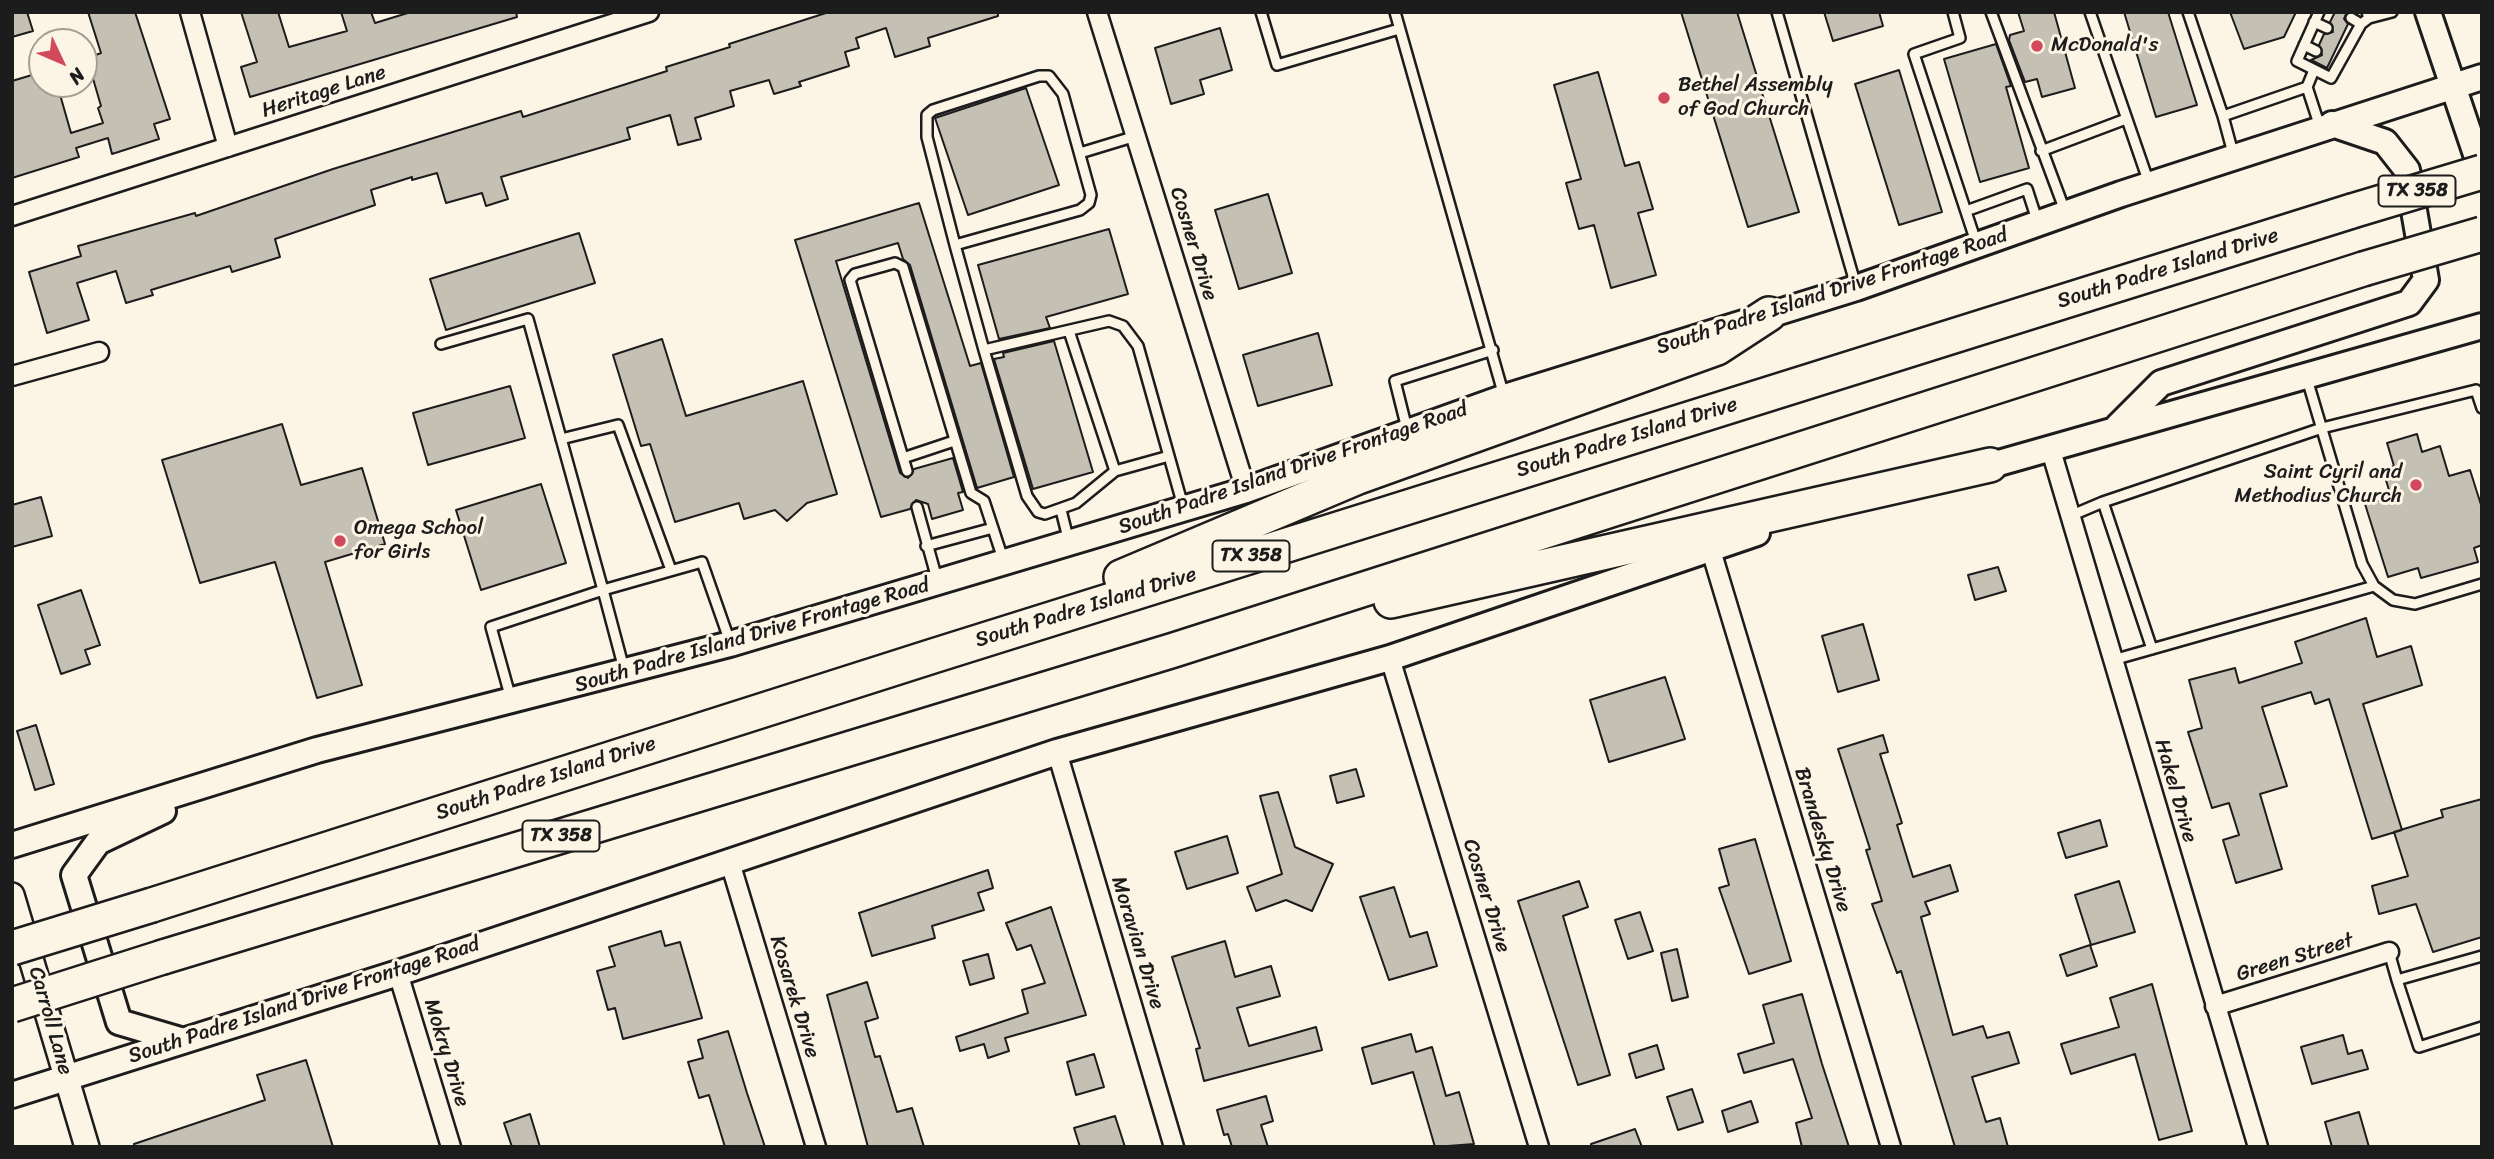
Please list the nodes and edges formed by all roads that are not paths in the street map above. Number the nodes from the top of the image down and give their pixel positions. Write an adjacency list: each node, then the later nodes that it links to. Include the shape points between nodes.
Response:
1 (190, 12): 28 (street)
2 (648, 12): 28 (street, Heritage Lane)
3 (1097, 12): 27 (street, Cosner Drive)
4 (1261, 12): 17 (lane, via 1277,65)
5 (1395, 12): 17 (lane)
6 (1777, 12): 41 (lane)
7 (1953, 12): 34 (lane, via 1961,38 1914,54)
8 (1991, 12): 29 (lane)
9 (2090, 12): 25 (lane)
10 (2188, 12): 24 (lane)
11 (2392, 12): 15 (lane)
12 (2428, 12): 22 (main road)
13 (2317, 17): 16 (lane); 18 (lane)
14 (2351, 18): 15 (lane)
15 (2366, 18): 20 (lane, via 2346,39 2331,78)
16 (2327, 28)
17 (1399, 29): 47 (lane)
18 (2304, 45): 19 (lane); 20 (lane, via 2297,61)
19 (2316, 51)
20 (2314, 70): 23 (lane)
21 (2482, 77): 22 (main road, South Padre Island Drive Frontage Road)
22 (2453, 85): 26 (main road, South Padre Island Drive Frontage Road); 32 (main road)
23 (2307, 87): 24 (lane); 26 (lane)
24 (2223, 116): 31 (lane)
25 (2126, 119): 29 (lane); 33 (lane)
26 (2326, 126): 31 (main road, South Padre Island Drive Frontage Road); 54 (main road, via 2385,142 2407,170 2426,280 2409,303 2161,383)
27 (1136, 136): 30 (lane); 64 (street, Cosner Drive)
28 (228, 147): 36 (street, Heritage Lane)
29 (2040, 151): 35 (lane)
30 (1080, 153): 39 (lane, via 1091,195 1080,210); 39 (lane, via 1063,94 1049,76 933,110 927,115 927,137)
31 (2234, 157): 33 (main road, South Padre Island Drive Frontage Road)
32 (2482, 172): 83 (highway, South Padre Island Drive / TX 358, bridge)
33 (2149, 184): 35 (main road, South Padre Island Drive Frontage Road)
34 (1966, 211): 37 (lane, via 2027,189); 40 (lane)
35 (2066, 215): 37 (main road, South Padre Island Drive Frontage Road)
36 (12, 216)
37 (2038, 225): 40 (main road, South Padre Island Drive Frontage Road)
38 (2482, 234): 82 (highway, TX 358, bridge)
39 (955, 245): 46 (lane)
40 (1978, 246): 41 (main road, South Padre Island Drive Frontage Road)
41 (1856, 288): 42 (main road, South Padre Island Drive Frontage Road)
42 (1769, 314): 51 (main road, South Padre Island Drive Frontage Road); 83 (highway, via 1717,348 1359,477)
43 (2482, 327): 50 (main road, South Padre Island Drive Frontage Road)
44 (1069, 331): 46 (lane); 59 (lane, via 1109,321 1132,335); 63 (lane)
45 (441, 344): 56 (lane, via 528,319)
46 (984, 350): 68 (lane, via 1027,496 1038,512)
47 (1493, 351): 51 (lane); 55 (lane, via 1395,381)
48 (99, 352): 49 (street)
49 (12, 376)
50 (2306, 376): 53 (lane); 54 (main road, South Padre Island Drive Frontage Road)
51 (1505, 397): 55 (main road, South Padre Island Drive Frontage Road)
52 (2482, 408): 53 (lane, via 2476,390)
53 (2322, 428): 65 (lane); 78 (lane, via 2362,564)
54 (2115, 429): 58 (main road, South Padre Island Drive Frontage Road)
55 (1407, 431): 64 (main road, South Padre Island Drive Frontage Road)
56 (561, 439): 75 (lane, via 618,425); 79 (lane)
57 (954, 441): 60 (lane); 60 (lane, via 903,267 895,263 855,274 850,280); 70 (lane, via 971,493 984,500)
58 (2050, 447): 61 (main road, South Padre Island Drive Frontage Road); 69 (street, Hakel Drive)
59 (1169, 456): 63 (lane); 67 (lane)
60 (903, 457): 62 (lane)
61 (1990, 465): 73 (main road, South Padre Island Drive Frontage Road); 82 (highway)
62 (907, 471)
63 (1115, 471): 68 (lane)
64 (1246, 490): 67 (main road, South Padre Island Drive Frontage Road)
65 (2103, 502): 69 (lane); 81 (lane)
66 (918, 507): 72 (lane)
67 (1183, 507): 71 (main road, South Padre Island Drive Frontage Road)
68 (1061, 510): 71 (lane)
69 (2070, 516): 85 (street, Hakel Drive)
70 (993, 528): 72 (lane); 74 (lane)
71 (1070, 544): 74 (main road, South Padre Island Drive Frontage Road)
72 (926, 546): 76 (lane)
73 (1710, 547): 84 (main road, South Padre Island Drive Frontage Road); 109 (street, Brandesky Drive)
74 (1005, 564): 76 (main road, South Padre Island Drive Frontage Road)
75 (671, 570): 79 (lane); 80 (lane, via 702,562)
76 (939, 584): 80 (main road, South Padre Island Drive Frontage Road)
77 (2482, 584): 78 (lane, via 2415,604 2393,600)
78 (2374, 586): 81 (lane)
79 (603, 590): 86 (lane); 87 (lane, via 491,626)
80 (730, 644): 86 (main road, South Padre Island Drive Frontage Road)
81 (2152, 649): 85 (lane)
82 (1174, 650): 98 (highway, TX 358, bridge)
83 (933, 656): 93 (highway, South Padre Island Drive / TX 358, bridge)
84 (1390, 659): 88 (main road, South Padre Island Drive Frontage Road); 108 (street, Cosner Drive)
85 (2113, 660): 99 (street, Hakel Drive)
86 (624, 672): 87 (main road, South Padre Island Drive Frontage Road)
87 (512, 701): 89 (main road, South Padre Island Drive Frontage Road)
88 (1057, 752): 91 (main road, South Padre Island Drive Frontage Road); 107 (street, Moravian Drive)
89 (246, 772): 90 (main road, South Padre Island Drive Frontage Road); 101 (main road, via 98,842 74,875 119,1022)
90 (12, 845)
91 (729, 859): 96 (main road, South Padre Island Drive Frontage Road); 106 (street, Kosarek Drive)
92 (12, 895): 102 (street, Carroll Lane)
93 (12, 948)
94 (2389, 953): 97 (lane); 99 (street, Green Street)
95 (2482, 956): 97 (lane)
96 (398, 973): 101 (main road, South Padre Island Drive Frontage Road); 105 (street, Mokry Drive)
97 (2398, 980): 100 (lane, via 2419,1047)
98 (12, 1005)
99 (2215, 1006): 110 (street, Hakel Drive)
100 (2482, 1027)
101 (180, 1040): 102 (main road, South Padre Island Drive Frontage Road)
102 (66, 1078): 103 (main road, South Padre Island Drive Frontage Road); 104 (street, Carroll Lane)
103 (12, 1095)
104 (87, 1147)
105 (451, 1147)
106 (816, 1147)
107 (1174, 1147)
108 (1539, 1147)
109 (1891, 1147)
110 (2258, 1147)

